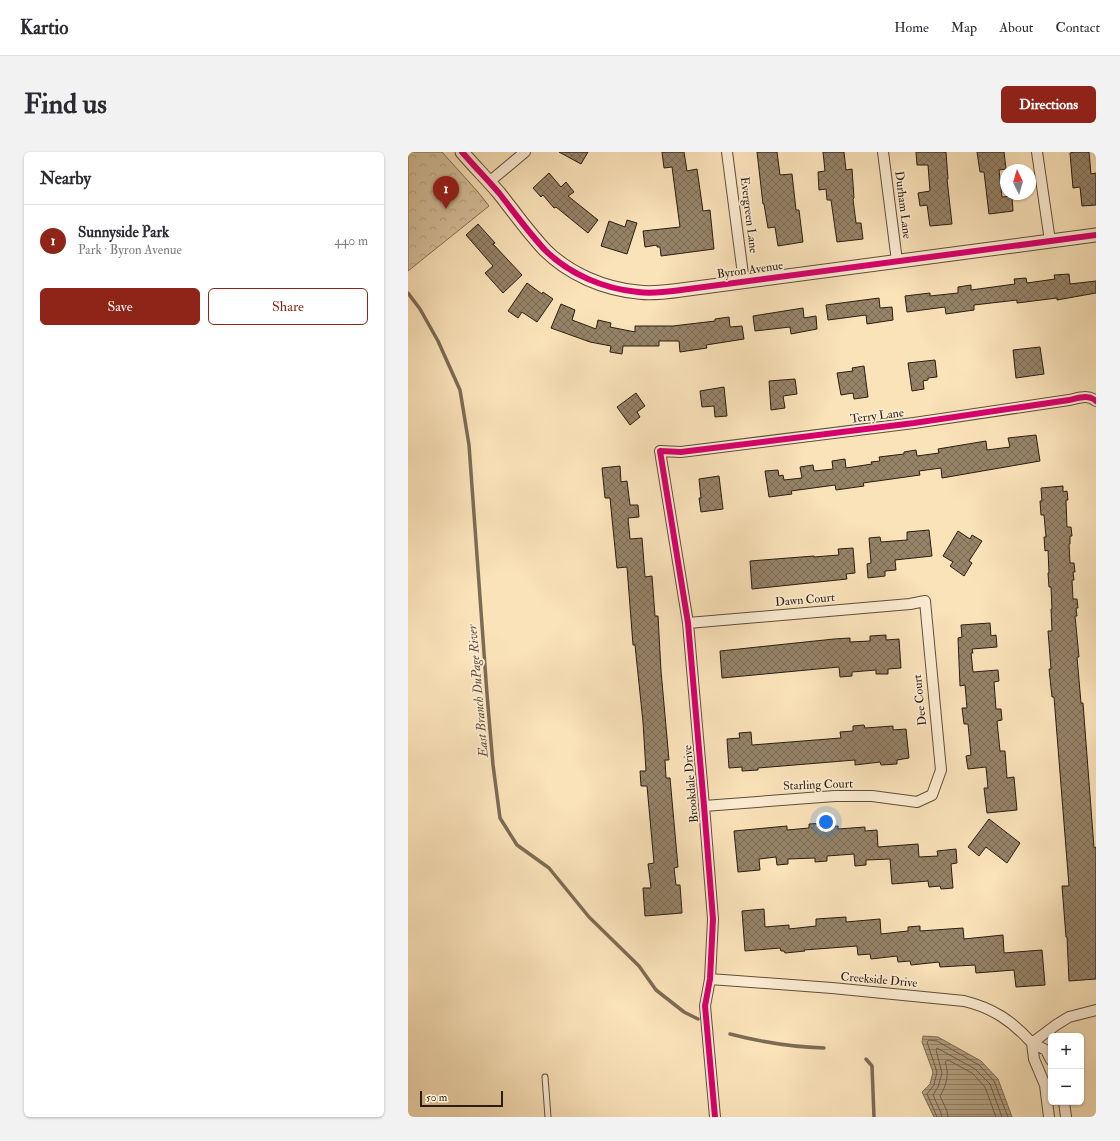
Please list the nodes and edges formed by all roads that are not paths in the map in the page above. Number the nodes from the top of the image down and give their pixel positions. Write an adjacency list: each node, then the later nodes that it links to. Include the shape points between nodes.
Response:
1 (462, 152): 6 (street, Byron Avenue)
2 (525, 152): 6 (street)
3 (727, 152): 10 (street, Evergreen Lane)
4 (883, 152): 9 (street, Durham Lane)
5 (1038, 152): 8 (street)
6 (490, 182): 10 (street, Byron Avenue, via 546,250 559,262 605,286 625,291 656,293)
7 (1096, 235): 8 (street, Byron Avenue)
8 (1050, 241): 9 (street, Byron Avenue)
9 (897, 261): 10 (street, Byron Avenue)
10 (744, 282)
11 (1096, 400): 12 (street, Terry Lane, via 1088,396 899,425 681,452)
12 (660, 451): 14 (street, Brookdale Drive)
13 (924, 601): 14 (street, Dawn Court); 15 (street, Dee Court, via 940,770)
14 (688, 623): 16 (street, Brookdale Drive)
15 (932, 795): 16 (street, Starling Court, via 917,802 872,796 835,796)
16 (704, 806): 17 (street, Brookdale Drive, via 713,919)
17 (710, 979): 19 (street, Creekside Drive, via 964,1001 1000,1015); 24 (street, Brookdale Drive, via 705,1006)
18 (1096, 1010): 19 (street, via 1069,1017)
19 (1032, 1043): 20 (street, Creekside Drive, via 1046,1050); 25 (street, via 1034,1059 1045,1085)
20 (1048, 1054)
21 (545, 1077): 23 (lane)
22 (1064, 1105): 26 (street)
23 (548, 1117)
24 (715, 1117)
25 (1049, 1117)
26 (1066, 1117)

